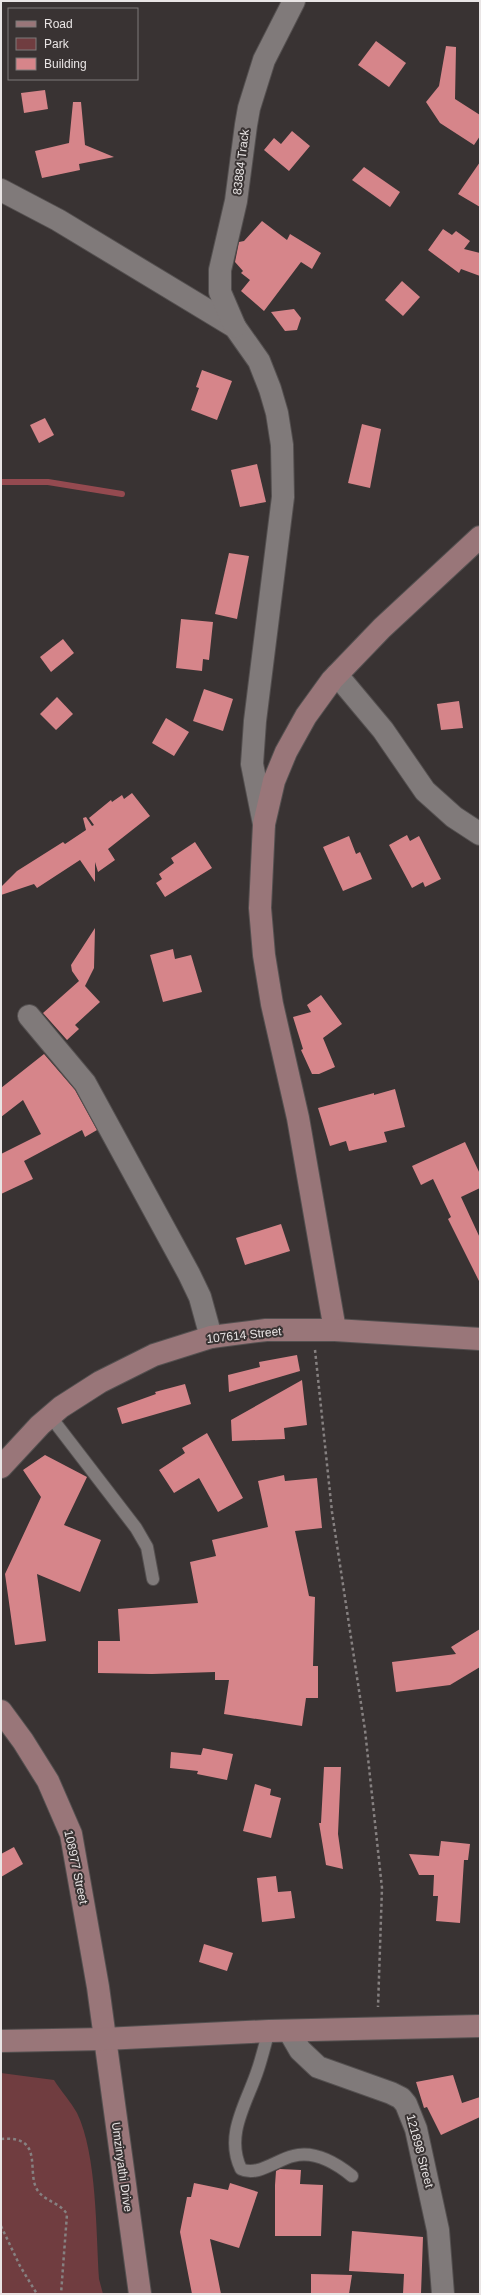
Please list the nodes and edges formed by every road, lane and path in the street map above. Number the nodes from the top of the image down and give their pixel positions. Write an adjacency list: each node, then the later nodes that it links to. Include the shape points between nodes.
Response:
1 (294, 1): 3 (street, 83884 Track, via 264,60 250,103 246,125 236,201 220,270 220,292)
2 (1, 190): 3 (street, via 58,220)
3 (235, 327): 6 (street, via 259,362 270,390 282,445 283,497 254,721 252,764)
4 (480, 537): 5 (street, via 382,628)
5 (337, 675): 6 (street, via 306,716 286,752 274,781); 7 (street, via 383,730 425,792 454,817)
6 (264, 824): 9 (street, via 260,908 264,955 272,1004 298,1118)
7 (480, 834)
8 (30, 1016): 11 (street, via 85,1083 189,1274 200,1297)
9 (335, 1330): 10 (street, 107614 Street); 12 (street, 107614 Street)
10 (313, 1332): 11 (street, 107614 Street, via 266,1330); 18 (path, via 332,1512 365,1730 382,1888)
11 (211, 1336): 13 (street, 107614 Street, via 154,1355 100,1382)
12 (480, 1339)
13 (50, 1416): 14 (street, 107614 Street); 15 (lane, via 136,1528 146,1547)
14 (1, 1467)
15 (153, 1580)
16 (1, 1711): 20 (street, 108977 Street, via 48,1781 71,1834 98,1987)
17 (480, 2026): 18 (street)
18 (378, 2030): 19 (street)
19 (279, 2031): 20 (street); 23 (lane, via 258,2070 236,2126 236,2154 241,2169 251,2172 293,2156 306,2155 331,2161); 28 (street, 121898 Street, via 318,2067 391,2093 400,2098 410,2111 426,2165 438,2230)
20 (104, 2039): 21 (street); 27 (street, Umzinyathi Drive)
21 (1, 2041)
22 (1, 2139): 26 (path, via 16,2141 28,2148 33,2161 36,2187 45,2198 58,2204 67,2214)
23 (352, 2176)
24 (1, 2226): 25 (path)
25 (37, 2294)
26 (61, 2294)
27 (140, 2294)
28 (443, 2294)

